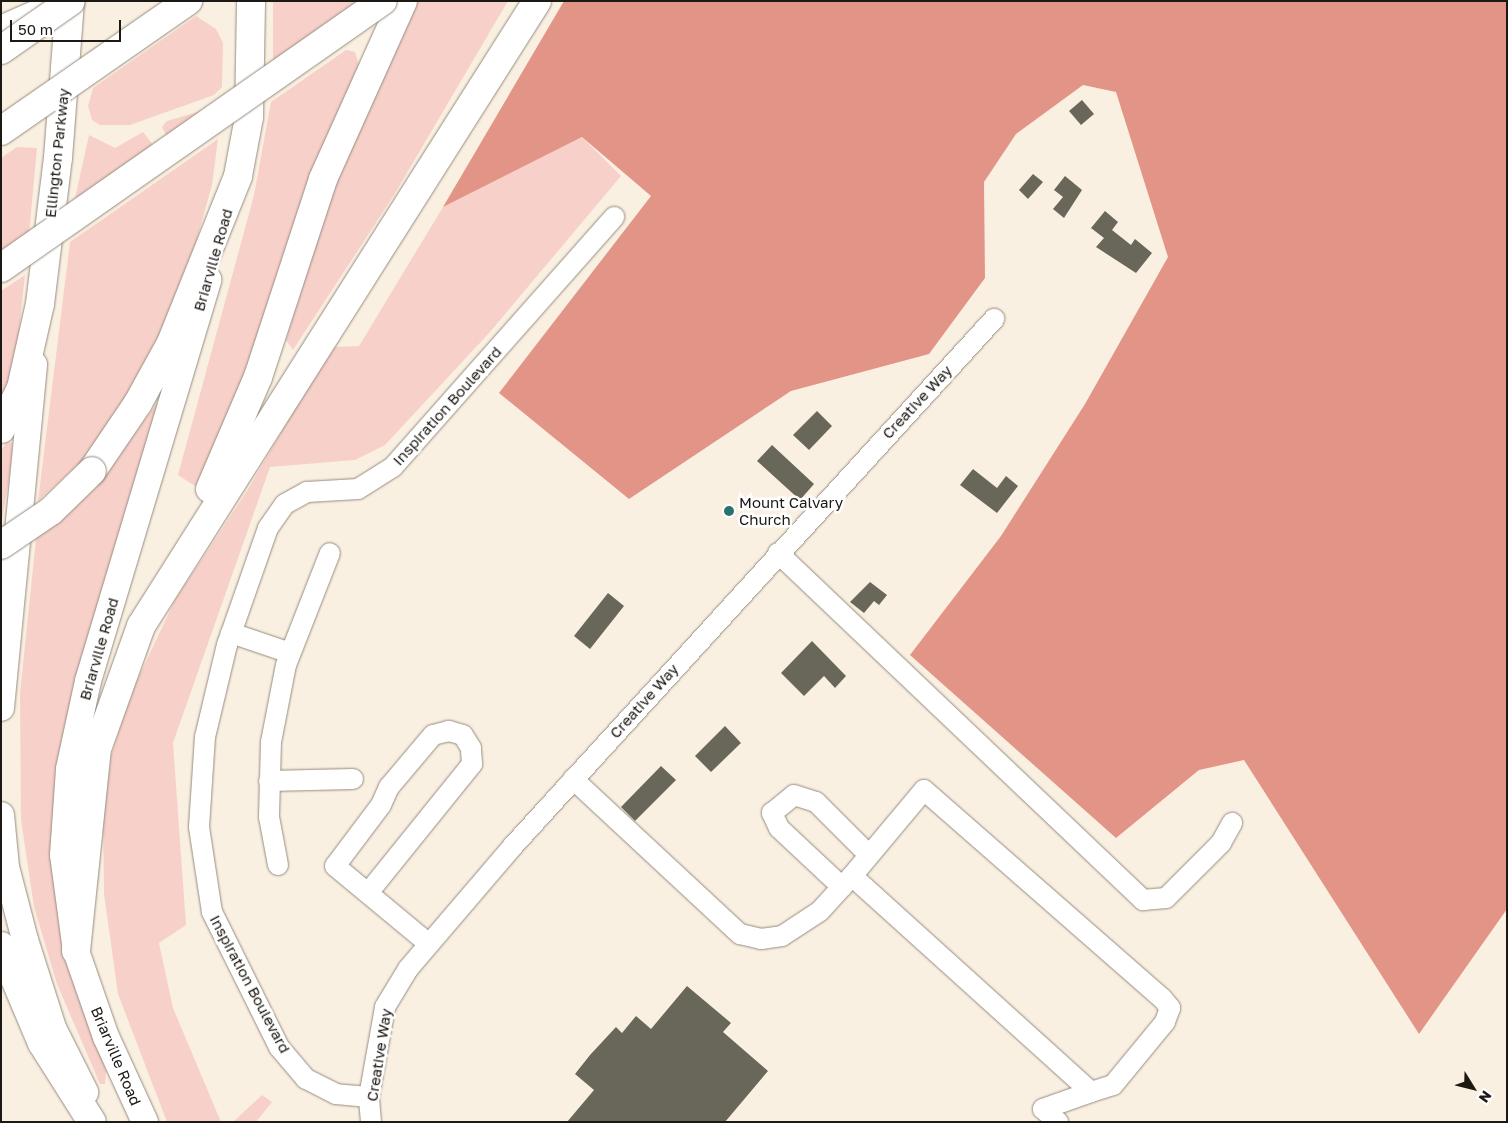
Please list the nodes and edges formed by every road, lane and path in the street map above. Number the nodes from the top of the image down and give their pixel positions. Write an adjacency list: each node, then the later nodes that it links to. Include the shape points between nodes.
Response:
1 (69, 1): 7 (highway, bridge); 12 (highway, Ellington Parkway, via 58,158)
2 (188, 1): 8 (highway, bridge)
3 (251, 1): 9 (highway, via 249,117)
4 (383, 1): 11 (highway, bridge)
5 (403, 1): 18 (highway, via 323,179 258,377)
6 (537, 1): 18 (highway)
7 (4, 36)
8 (1, 131)
9 (238, 176): 15 (highway, bridge, via 171,343 138,404 92,471 51,510); 33 (main road, Briarville Road, via 88,681 69,768 63,855)
10 (614, 217): 19 (street, Inspiration Boulevard, via 393,467 358,489 307,492 285,504 268,528)
11 (1, 268)
12 (40, 304): 14 (highway, Ellington Parkway, via 21,388); 21 (main road)
13 (994, 319): 17 (street, Creative Way)
14 (1, 429)
15 (1, 545)
16 (330, 553): 20 (street)
17 (778, 553): 23 (street, Creative Way); 26 (street, via 1143,900 1166,898 1221,843)
18 (183, 557): 33 (highway, via 141,626 96,749)
19 (229, 639): 20 (street); 35 (street, Inspiration Boulevard, via 204,737 199,827 212,912 279,1046 306,1079 336,1094)
20 (288, 659): 24 (street, via 271,742)
21 (1, 708)
22 (353, 779): 24 (street)
23 (573, 779): 29 (street, via 740,934 761,939 782,936 820,911); 31 (street, Creative Way)
24 (270, 781): 28 (street, via 269,817)
25 (1, 815): 37 (main road, via 6,867 53,1028)
26 (1232, 823)
27 (870, 855): 29 (street); 29 (street, via 816,802 794,795 772,813 779,828); 34 (street, via 924,790 1162,998 1170,1008 1165,1022 1113,1084)
28 (278, 865)
29 (847, 881): 34 (street)
30 (368, 893): 30 (street, via 335,866 381,805 389,786 433,735 449,731 463,735 471,748 472,764); 31 (street)
31 (429, 944): 35 (street, Creative Way, via 385,1007)
32 (1, 946): 36 (highway, via 42,1043)
33 (76, 951): 38 (main road, Briarville Road, via 106,1037)
34 (1090, 1092): 40 (street, via 1044,1109)
35 (369, 1097): 39 (street, Creative Way)
36 (92, 1122)
37 (103, 1122)
38 (145, 1122)
39 (371, 1122)
40 (1058, 1122)

